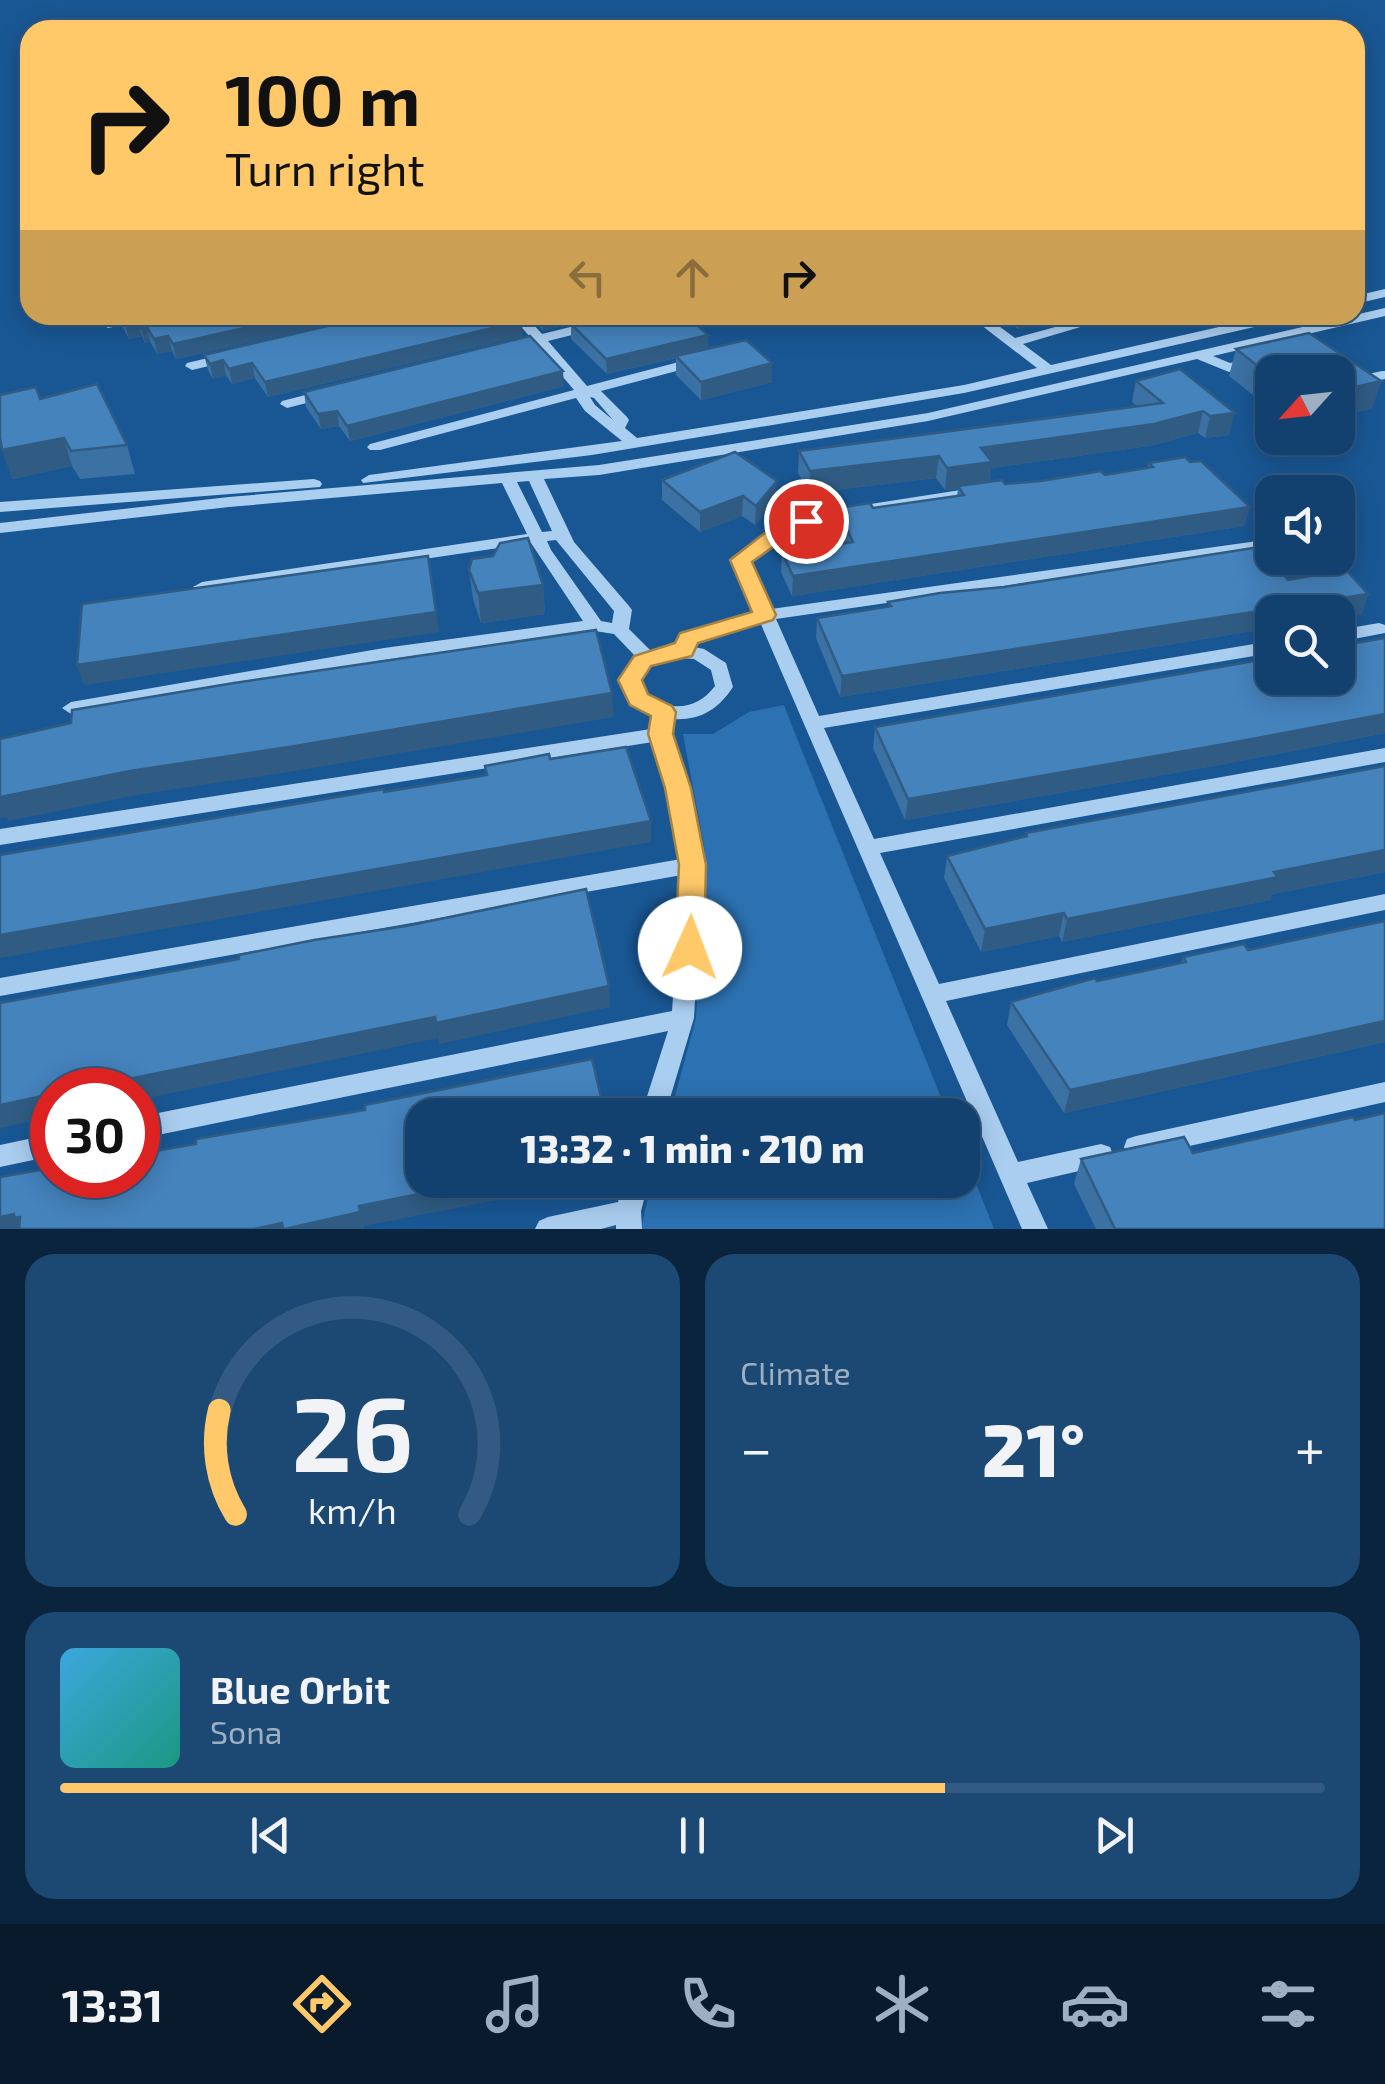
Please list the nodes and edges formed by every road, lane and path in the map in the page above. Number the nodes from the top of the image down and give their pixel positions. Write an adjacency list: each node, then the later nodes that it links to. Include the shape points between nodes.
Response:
1 (527, 325): 8 (street)
2 (595, 325): 8 (street)
3 (988, 325): 9 (street)
4 (1078, 325): 9 (street)
5 (1247, 325): 12 (street)
6 (1329, 325): 7 (street)
7 (1282, 336): 13 (street); 16 (street)
8 (540, 339): 10 (street); 21 (street)
9 (1012, 343): 17 (street)
10 (504, 348)
11 (250, 352): 15 (street)
12 (1125, 353): 16 (street); 17 (street)
13 (1305, 353)
14 (716, 356): 21 (street)
15 (192, 366)
16 (1144, 368): 25 (street, via 928,417)
17 (1049, 370): 23 (street)
18 (1382, 375): 19 (street)
19 (1355, 379)
20 (341, 390): 22 (street)
21 (583, 391): 23 (street, via 600,396); 24 (street)
22 (287, 404)
23 (633, 443): 28 (street)
24 (375, 447)
25 (536, 478): 26 (street); 31 (street)
26 (508, 480): 28 (street); 32 (street)
27 (990, 490): 35 (street, via 855,508 786,527 741,560)
28 (186, 499): 29 (street); 30 (street)
29 (0, 507)
30 (0, 528)
31 (562, 534): 32 (street); 38 (street, via 622,610)
32 (536, 538): 34 (street); 36 (street)
33 (1255, 545): 35 (street)
34 (185, 590)
35 (765, 615): 41 (street, via 688,638); 45 (street)
36 (595, 625): 38 (street); 43 (street)
37 (1379, 629): 39 (street)
38 (620, 630): 42 (street)
39 (1355, 633)
40 (1255, 650): 45 (street)
41 (683, 651): 42 (street); 44 (street, via 720,667 724,687 709,706)
42 (648, 658): 44 (street, via 634,670 632,690)
43 (70, 708)
44 (662, 723): 47 (street); 49 (street)
45 (813, 724): 48 (street)
46 (1385, 755): 48 (street)
47 (0, 837)
48 (868, 848): 52 (street)
49 (693, 865): 51 (street); 53 (street)
50 (1385, 902): 52 (street)
51 (0, 987)
52 (932, 995): 59 (street)
53 (684, 1018): 55 (street); 56 (street)
54 (1385, 1092): 59 (street)
55 (658, 1098)
56 (160, 1124)
57 (30, 1150): 58 (street)
58 (0, 1156)
59 (1011, 1175): 62 (street)
60 (628, 1220): 61 (street)
61 (548, 1229)
62 (1035, 1229)

